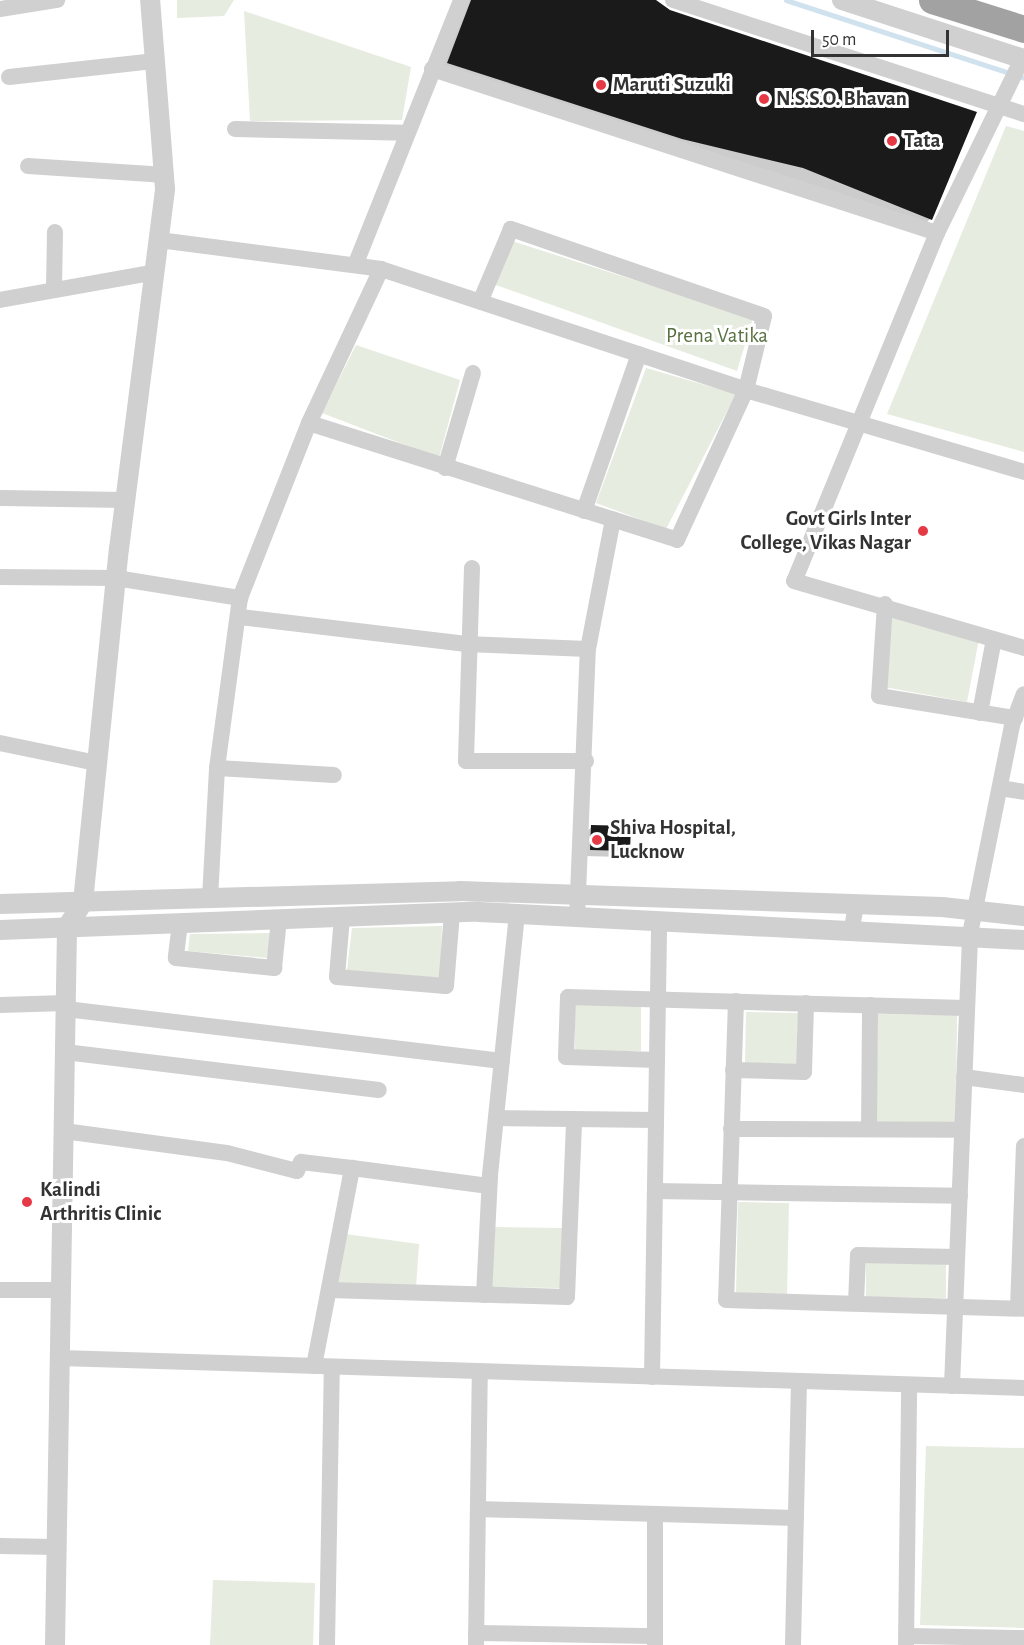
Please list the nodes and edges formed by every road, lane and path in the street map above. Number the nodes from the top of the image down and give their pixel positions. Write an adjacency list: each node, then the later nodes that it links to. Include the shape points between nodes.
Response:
1 (57, 0): 7 (street)
2 (150, 0): 9 (street)
3 (461, 0): 11 (street)
4 (673, 0): 13 (street)
5 (842, 0): 10 (street)
6 (932, 0): 8 (highway)
7 (0, 9)
8 (1024, 30)
9 (153, 61): 12 (street); 18 (street)
10 (1022, 62): 13 (street)
11 (432, 69): 16 (street); 20 (street)
12 (9, 78)
13 (995, 106): 14 (street); 20 (street)
14 (1024, 114)
15 (235, 129): 16 (street)
16 (405, 133): 22 (street)
17 (28, 166): 18 (street)
18 (166, 175): 21 (street)
19 (55, 232): 25 (street)
20 (937, 233): 32 (street)
21 (159, 240): 22 (street); 24 (street)
22 (356, 262): 23 (street)
23 (381, 269): 27 (street); 31 (street)
24 (155, 272): 25 (street); 36 (street)
25 (54, 288): 26 (street)
26 (0, 300)
27 (480, 302): 28 (street); 30 (street, via 511,229 764,316)
28 (639, 354): 30 (street); 37 (street)
29 (473, 373): 33 (street)
30 (746, 390): 32 (street); 38 (street, via 677,540)
31 (309, 423): 33 (street); 42 (street)
32 (858, 424): 34 (street); 43 (street, via 794,581)
33 (445, 468): 37 (street)
34 (1024, 472)
35 (0, 498): 36 (street)
36 (126, 500): 41 (street)
37 (584, 511): 38 (street)
38 (613, 519): 48 (street)
39 (472, 568): 46 (street)
40 (0, 577): 41 (street)
41 (116, 578): 42 (street); 54 (street)
42 (240, 598): 44 (street)
43 (885, 604): 45 (street); 50 (street, via 879,696)
44 (240, 617): 46 (street); 55 (street)
45 (994, 639): 47 (street); 50 (street)
46 (466, 644): 48 (street); 53 (street, via 466,761)
47 (1024, 648)
48 (588, 649): 53 (street)
49 (1024, 694): 51 (street)
50 (980, 713): 51 (street)
51 (1015, 718): 57 (street)
52 (0, 743): 54 (street)
53 (586, 761): 59 (street)
54 (98, 763): 62 (street)
55 (217, 768): 56 (street); 60 (street)
56 (334, 775)
57 (1000, 788): 58 (street); 65 (street)
58 (1024, 792)
59 (578, 894): 60 (street, via 460,891); 61 (street); 71 (street)
60 (210, 898): 62 (street)
61 (728, 899): 63 (street); 74 (street)
62 (84, 902): 64 (street); 75 (street)
63 (856, 903): 65 (street); 76 (street)
64 (0, 904)
65 (972, 910): 68 (street); 78 (street)
66 (452, 913): 67 (street); 69 (street); 69 (street, via 446,986 337,977)
67 (517, 915): 71 (street); 89 (street)
68 (1024, 916)
69 (342, 917): 70 (street)
70 (279, 919): 72 (street); 72 (street, via 274,968 176,958)
71 (577, 919): 73 (street)
72 (180, 923): 75 (street)
73 (659, 923): 74 (street); 80 (street)
74 (726, 925): 76 (street)
75 (67, 927): 77 (street); 85 (street)
76 (852, 929): 78 (street)
77 (0, 930)
78 (969, 933): 79 (street); 86 (street)
79 (1024, 940)
80 (658, 999): 81 (street); 88 (street); 88 (street, via 568,996 566,1057)
81 (736, 1001): 82 (street); 90 (street)
82 (806, 1003): 84 (street); 90 (street, via 804,1072)
83 (0, 1005): 85 (street)
84 (870, 1005): 86 (street); 98 (street)
85 (66, 1006): 87 (street); 89 (street)
86 (966, 1008): 91 (street)
87 (65, 1052): 93 (street); 100 (street)
88 (657, 1060): 96 (street)
89 (502, 1061): 94 (street)
90 (733, 1070): 97 (street)
91 (964, 1077): 92 (street); 99 (street)
92 (1024, 1085)
93 (379, 1090)
94 (496, 1118): 95 (street); 103 (street)
95 (574, 1119): 96 (street); 113 (street, via 567,1297)
96 (656, 1120): 104 (street)
97 (731, 1129): 98 (street); 105 (street)
98 (869, 1129): 99 (street)
99 (962, 1130): 106 (street)
100 (64, 1131): 102 (street, via 227,1153 297,1172 301,1162); 111 (street)
101 (1024, 1146): 107 (street)
102 (352, 1168): 103 (street); 112 (street)
103 (489, 1186): 113 (street)
104 (655, 1191): 105 (street); 121 (street)
105 (728, 1192): 106 (street); 114 (street, via 726,1300)
106 (960, 1196): 108 (street)
107 (1023, 1205): 109 (street)
108 (957, 1257): 114 (street, via 858,1255); 115 (street)
109 (1022, 1265): 116 (street)
110 (0, 1290): 111 (street)
111 (61, 1290): 117 (street)
112 (329, 1290): 113 (street); 118 (street)
113 (484, 1295)
114 (856, 1303): 115 (street)
115 (955, 1305): 116 (street); 124 (street)
116 (1021, 1309)
117 (60, 1358): 118 (street); 130 (street)
118 (314, 1366): 119 (street)
119 (332, 1367): 120 (street); 136 (street)
120 (480, 1372): 121 (street); 126 (street)
121 (652, 1377): 122 (street)
122 (799, 1382): 123 (street); 128 (street)
123 (909, 1385): 124 (street); 134 (street)
124 (952, 1386): 125 (street)
125 (1024, 1388)
126 (478, 1509): 127 (street); 132 (street)
127 (655, 1514): 128 (street); 133 (street)
128 (796, 1518): 137 (street)
129 (0, 1546): 130 (street)
130 (56, 1547): 135 (street)
131 (1024, 1638): 134 (street)
132 (476, 1639): 133 (street)
133 (655, 1640)
134 (907, 1641)
135 (55, 1645)
136 (327, 1645)
137 (793, 1645)

